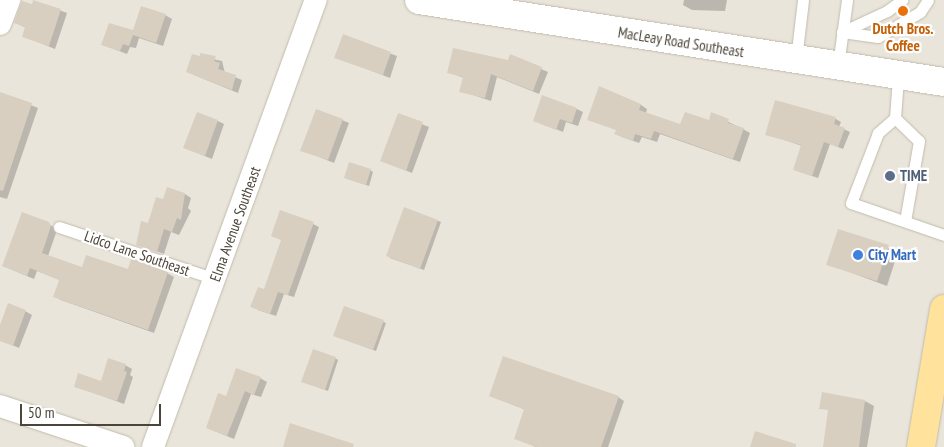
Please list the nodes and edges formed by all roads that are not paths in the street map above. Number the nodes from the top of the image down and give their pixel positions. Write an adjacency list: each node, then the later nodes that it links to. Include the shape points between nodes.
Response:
1 (9, 0): 9 (street)
2 (316, 0): 19 (street, Elma Avenue Southeast)
3 (419, 0): 8 (street, MacLeay Road Southeast)
4 (802, 0): 11 (lane)
5 (847, 0): 10 (lane)
6 (902, 0): 10 (lane, via 887,11)
7 (928, 0): 10 (lane, via 920,12 878,37)
8 (520, 8): 11 (street, MacLeay Road Southeast)
9 (0, 24)
10 (842, 32): 12 (lane)
11 (796, 59): 12 (street, MacLeay Road Southeast)
12 (838, 67): 13 (street, MacLeay Road Southeast)
13 (898, 77): 14 (street, MacLeay Road Southeast); 15 (lane)
14 (944, 82)
15 (895, 118): 16 (lane, via 919,141); 16 (lane, via 878,133 852,203)
16 (905, 222): 18 (lane)
17 (59, 227): 19 (lane, Lidco Lane Southeast)
18 (944, 235)
19 (215, 279): 23 (street, Elma Avenue Southeast)
20 (944, 309): 24 (main road)
21 (0, 406): 22 (street)
22 (123, 447)
23 (153, 447)
24 (922, 447)

